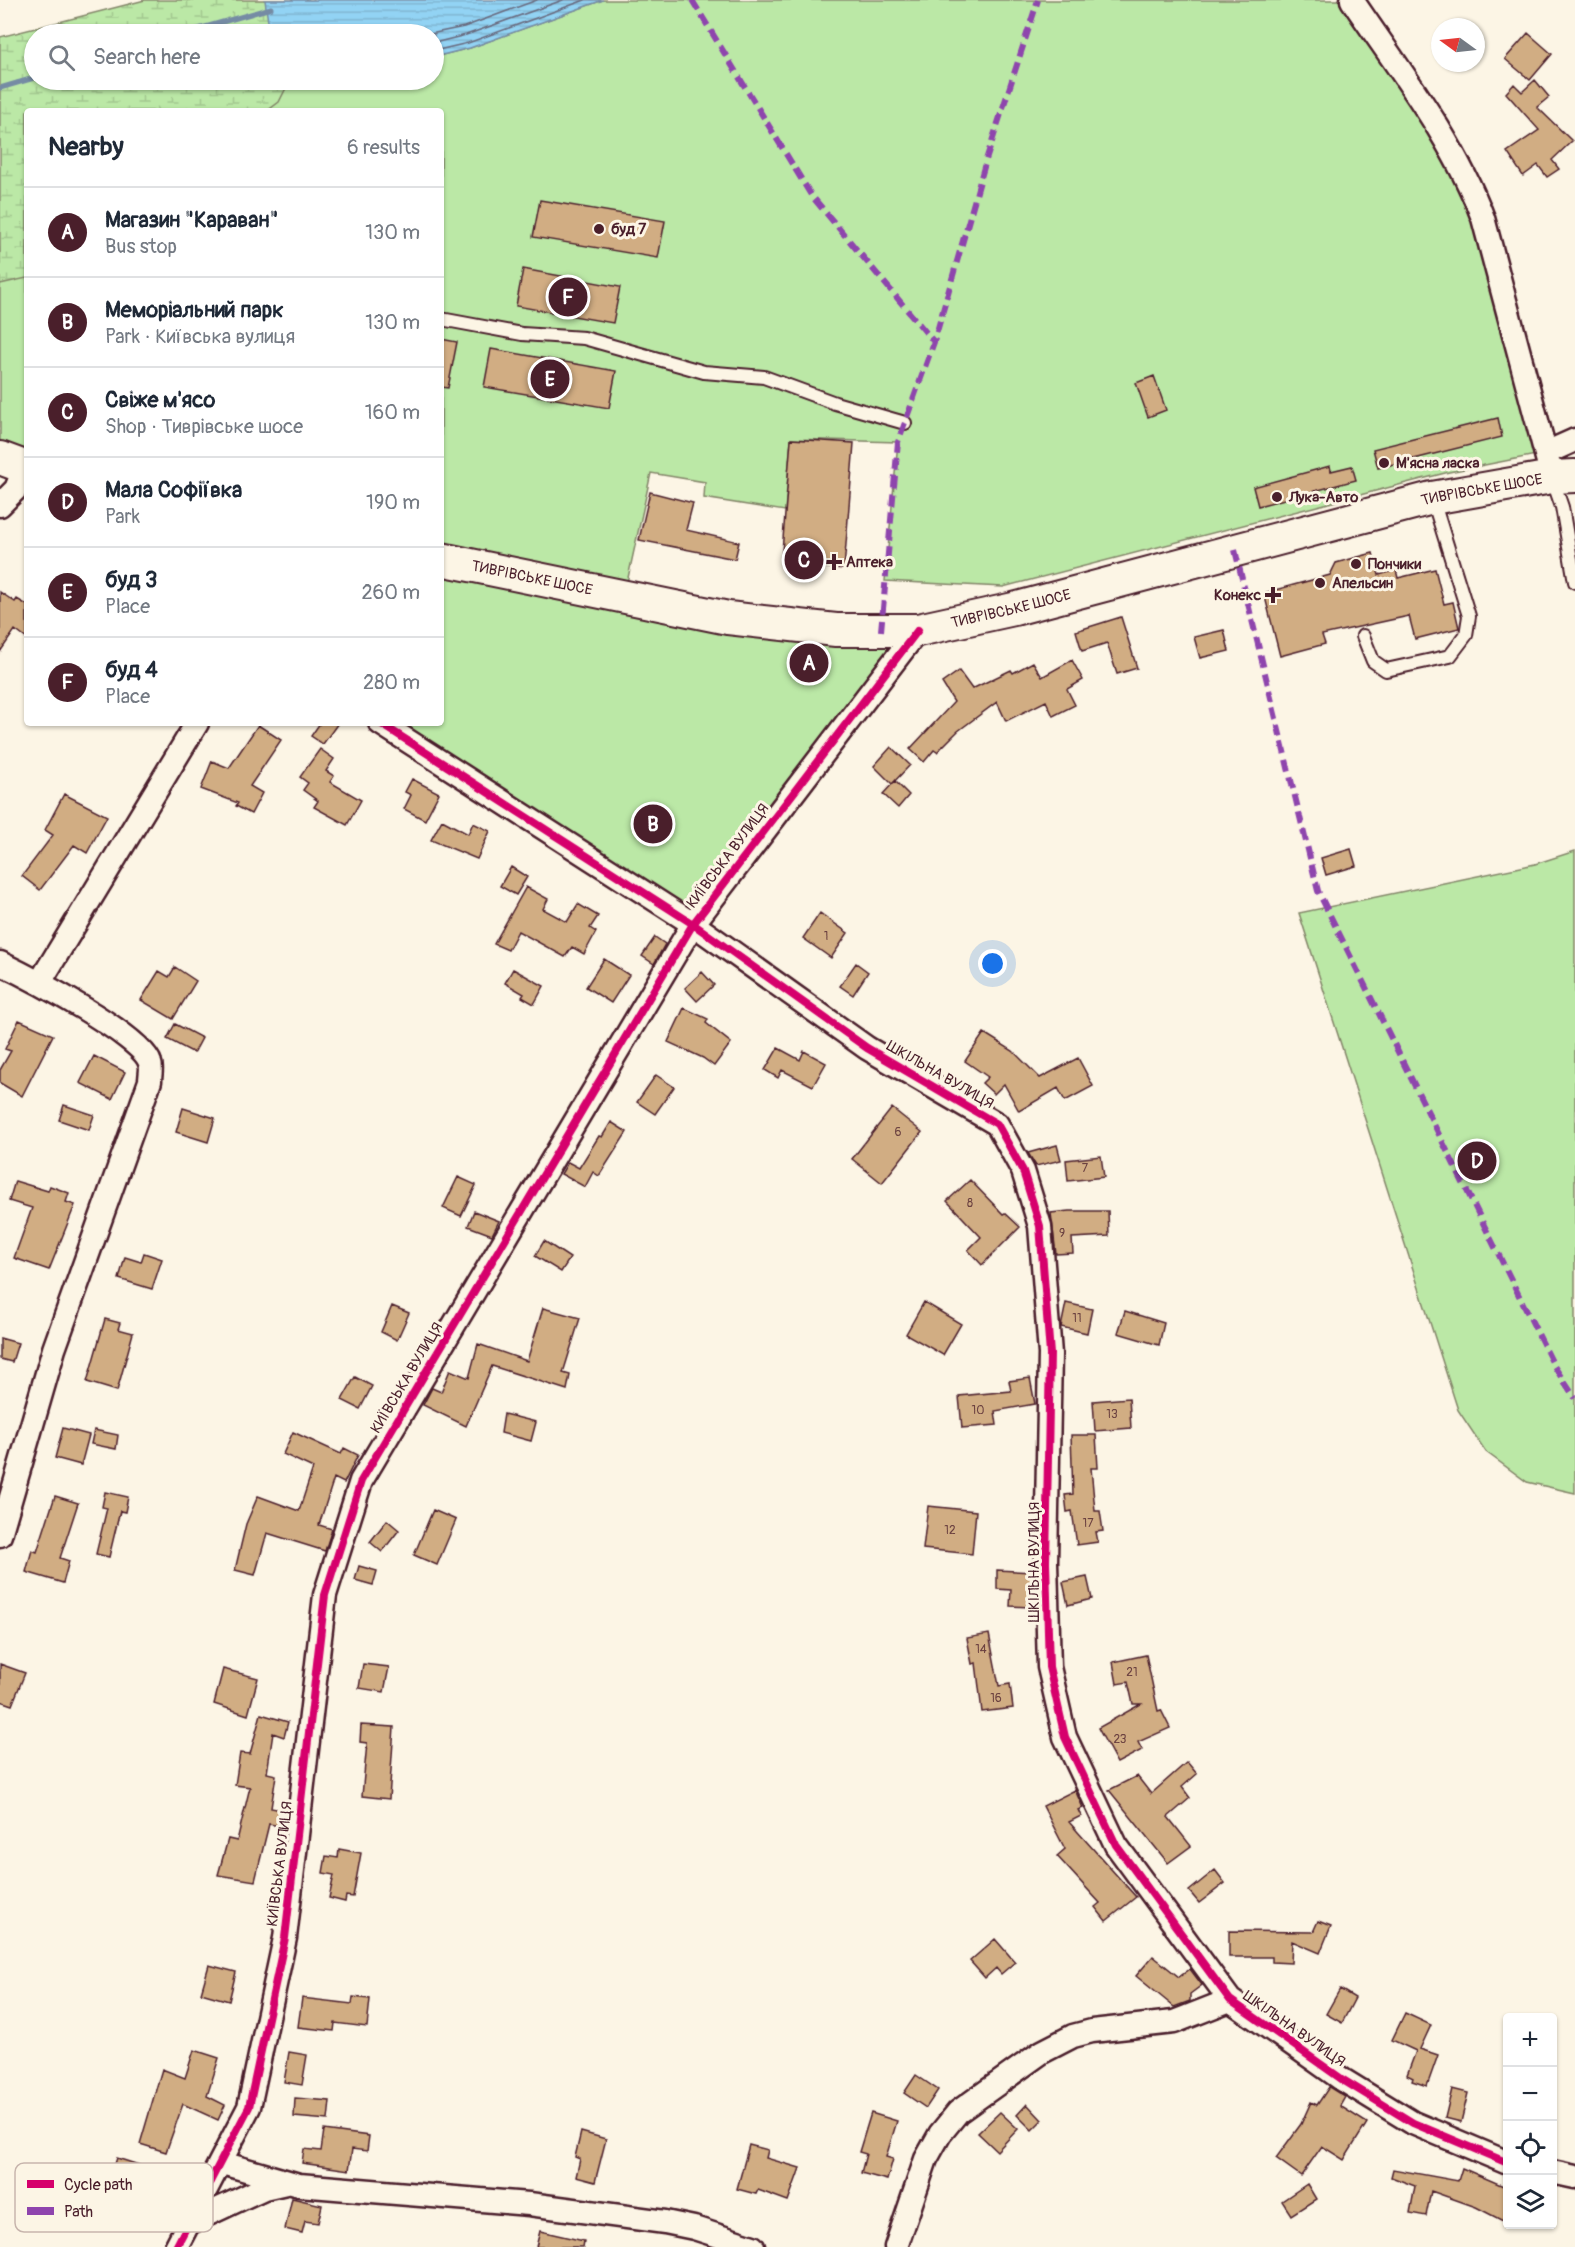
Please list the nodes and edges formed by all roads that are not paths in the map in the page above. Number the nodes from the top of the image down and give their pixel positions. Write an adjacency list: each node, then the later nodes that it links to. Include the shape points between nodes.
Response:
1 (1352, 0): 6 (street, via 1444,139 1472,191)
2 (444, 320): 3 (lane, via 522,334 584,338 704,372 764,377)
3 (905, 423)
4 (1575, 440): 6 (street)
5 (17, 464): 8 (street, via 16,489)
6 (1558, 468): 7 (main road, ТИВРІВСЬКЕ ШОСЕ); 10 (lane)
7 (1432, 498): 11 (main road, ТИВРІВСЬКЕ ШОСЕ, via 1014,609); 12 (lane, via 1469,616 1466,635 1450,656 1386,670 1373,661)
8 (0, 505)
9 (444, 560): 11 (main road, ТИВРІВСЬКЕ ШОСЕ, via 728,618 836,630)
10 (1575, 582)
11 (918, 630): 15 (street, КИЇВСЬКА ВУЛИЦЯ)
12 (1363, 636)
13 (195, 726): 17 (street)
14 (385, 726): 15 (street, ШКІЛЬНА ВУЛИЦЯ)
15 (693, 924): 19 (street, ШКІЛЬНА ВУЛИЦЯ, via 867,1048 997,1124 1023,1171 1040,1226 1050,1354 1048,1667 1065,1737 1116,1845); 21 (street, КИЇВСЬКА ВУЛИЦЯ, via 361,1481 325,1595 285,1938 249,2107)
16 (0, 963): 17 (street)
17 (40, 982): 18 (street, via 136,1044 150,1062 150,1081 54,1349)
18 (0, 1535)
19 (1230, 2000): 20 (street, ШКІЛЬНА ВУЛИЦЯ, via 1343,2080 1413,2123); 30 (street, via 1174,2022 1073,2036 1042,2052 958,2112 926,2159)
20 (1503, 2161)
21 (222, 2163): 24 (street, КИЇВСЬКА ВУЛИЦЯ); 25 (street)
22 (1557, 2173): 23 (street)
23 (1575, 2177)
24 (213, 2179)
25 (287, 2183): 26 (street, via 264,2188); 29 (street, via 529,2204 665,2222)
26 (213, 2212)
27 (184, 2232): 28 (street, КИЇВСЬКА ВУЛИЦЯ)
28 (176, 2247)
29 (753, 2247)
30 (896, 2247)

